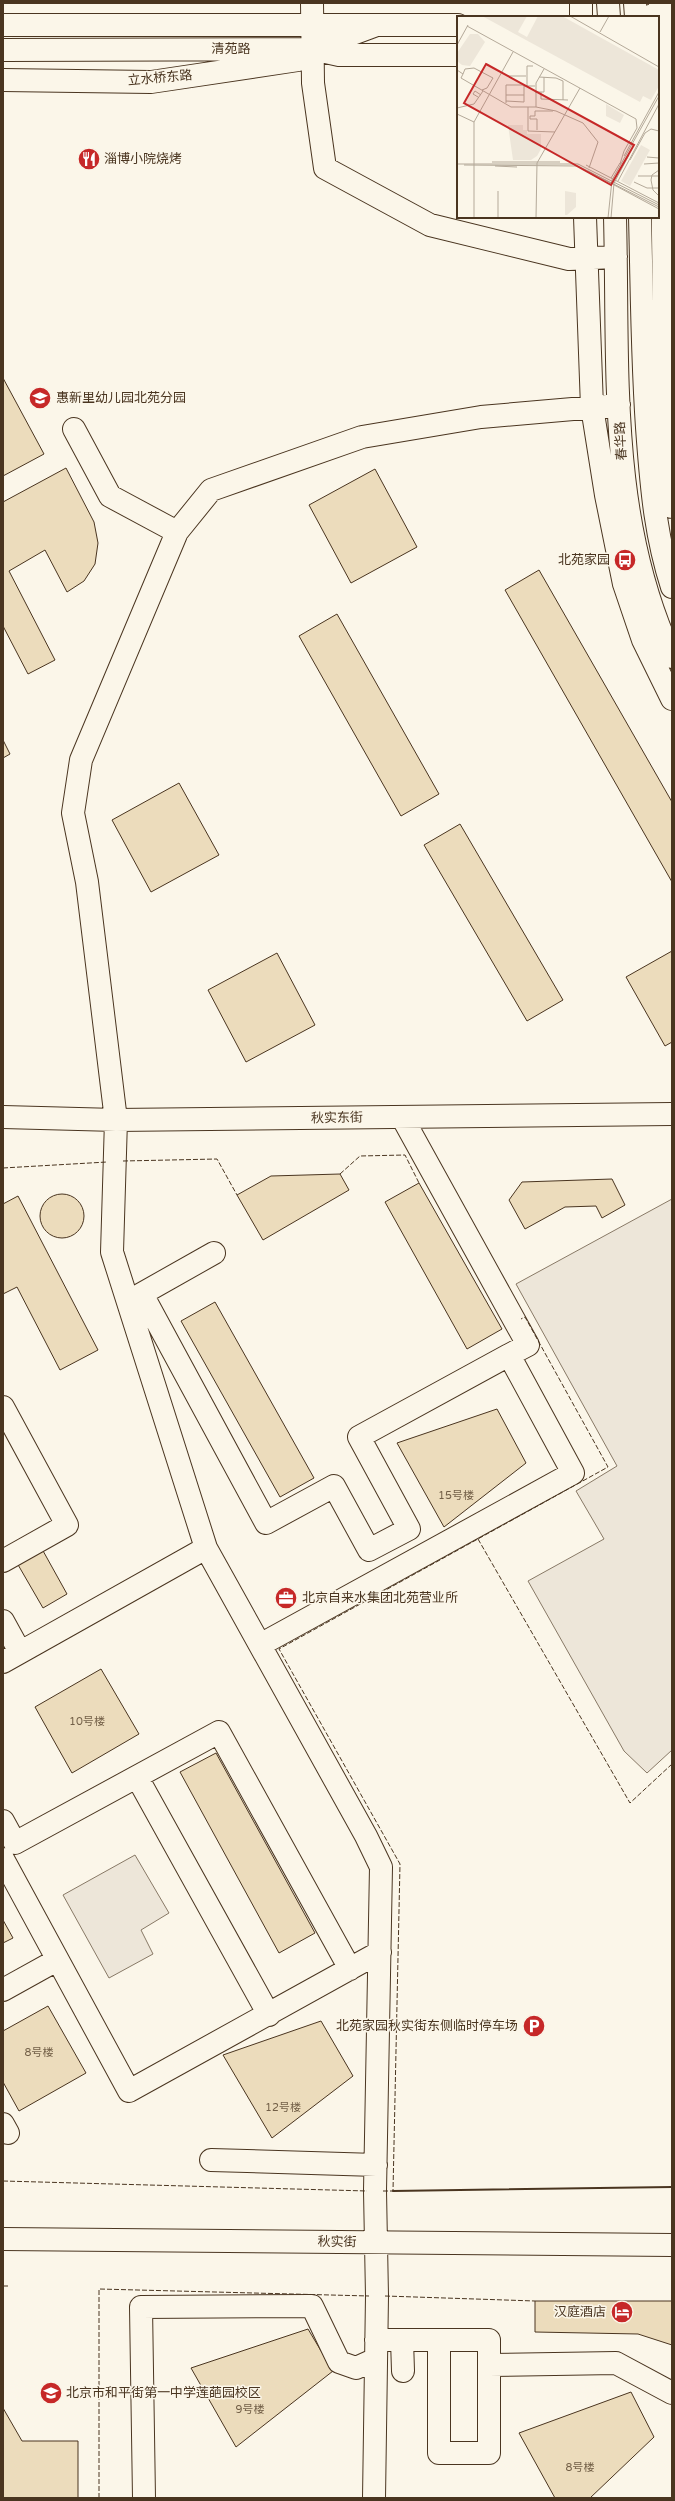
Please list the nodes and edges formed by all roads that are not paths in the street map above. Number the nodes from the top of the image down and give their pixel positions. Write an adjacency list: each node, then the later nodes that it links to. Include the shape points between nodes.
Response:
1 (312, 3): 10 (street)
2 (581, 3): 6 (street)
3 (608, 3): 7 (street)
4 (635, 3): 8 (street)
5 (660, 10): 25 (street, via 666,455)
6 (581, 16)
7 (609, 16)
8 (636, 16)
9 (3, 25): 10 (street, 清苑路)
10 (312, 25): 11 (street, 清苑路); 13 (street)
11 (376, 25): 12 (street, 清苑路); 13 (street)
12 (457, 25)
13 (312, 49): 14 (street, 清苑路); 15 (street, 清苑路, via 339,55); 16 (street, 立水桥东路, via 298,60 152,82); 21 (street, via 313,84 325,168 430,225 569,260)
14 (3, 50)
15 (457, 56)
16 (3, 80)
17 (585, 218): 21 (street)
18 (615, 218): 20 (street, 春华路)
19 (640, 218): 27 (street, 春华路, via 644,378 653,511 658,542)
20 (616, 257): 21 (street); 22 (street, 春华路)
21 (587, 258): 23 (street)
22 (619, 405): 23 (street); 28 (street, 春华路, via 622,470 637,561 652,609)
23 (592, 407): 26 (street, via 481,417 362,437 211,490); 29 (street, via 624,584 643,640)
24 (74, 429): 26 (street, via 110,496)
25 (672, 507)
26 (177, 532): 33 (street, via 80,760 74,813 87,882)
27 (672, 587)
28 (672, 657)
29 (672, 699)
30 (672, 1114): 32 (street, 秋实东街)
31 (3, 1117): 33 (street, 秋实东街)
32 (402, 1117): 33 (street, 秋实东街); 36 (street, via 528,1345)
33 (116, 1120): 35 (street, via 112,1252)
34 (214, 1253): 35 (street)
35 (135, 1297): 36 (street, via 266,1523 334,1486 369,1550 409,1529 359,1437); 38 (street)
36 (509, 1355): 41 (street, via 574,1473)
37 (3, 1407): 39 (street, via 67,1525)
38 (206, 1548): 41 (street); 42 (street)
39 (3, 1561)
40 (3, 1621): 42 (street)
41 (260, 1645): 46 (street, via 381,1867)
42 (12, 1657)
43 (137, 1776): 45 (street); 48 (street, via 219,1732); 50 (street)
44 (3, 1821): 45 (street)
45 (7, 1851): 47 (street)
46 (380, 1952): 48 (street); 52 (street)
47 (57, 1960): 49 (street); 50 (street, via 130,2092)
48 (350, 1970): 50 (street)
49 (3, 1990)
50 (269, 2015)
51 (211, 2160): 52 (street)
52 (376, 2165): 54 (street)
53 (3, 2239): 54 (street, 秋实街)
54 (375, 2242): 55 (street, 秋实街); 58 (street)
55 (672, 2245)
56 (402, 2340): 57 (street); 58 (street); 60 (street)
57 (440, 2340): 59 (street, via 489,2340); 59 (street, via 440,2453 489,2453)
58 (376, 2350): 62 (street, via 356,2368 339,2362 312,2306 142,2307); 63 (street)
59 (489, 2365): 61 (street, via 616,2363)
60 (403, 2370)
61 (672, 2393)
62 (144, 2498)
63 (374, 2498)

